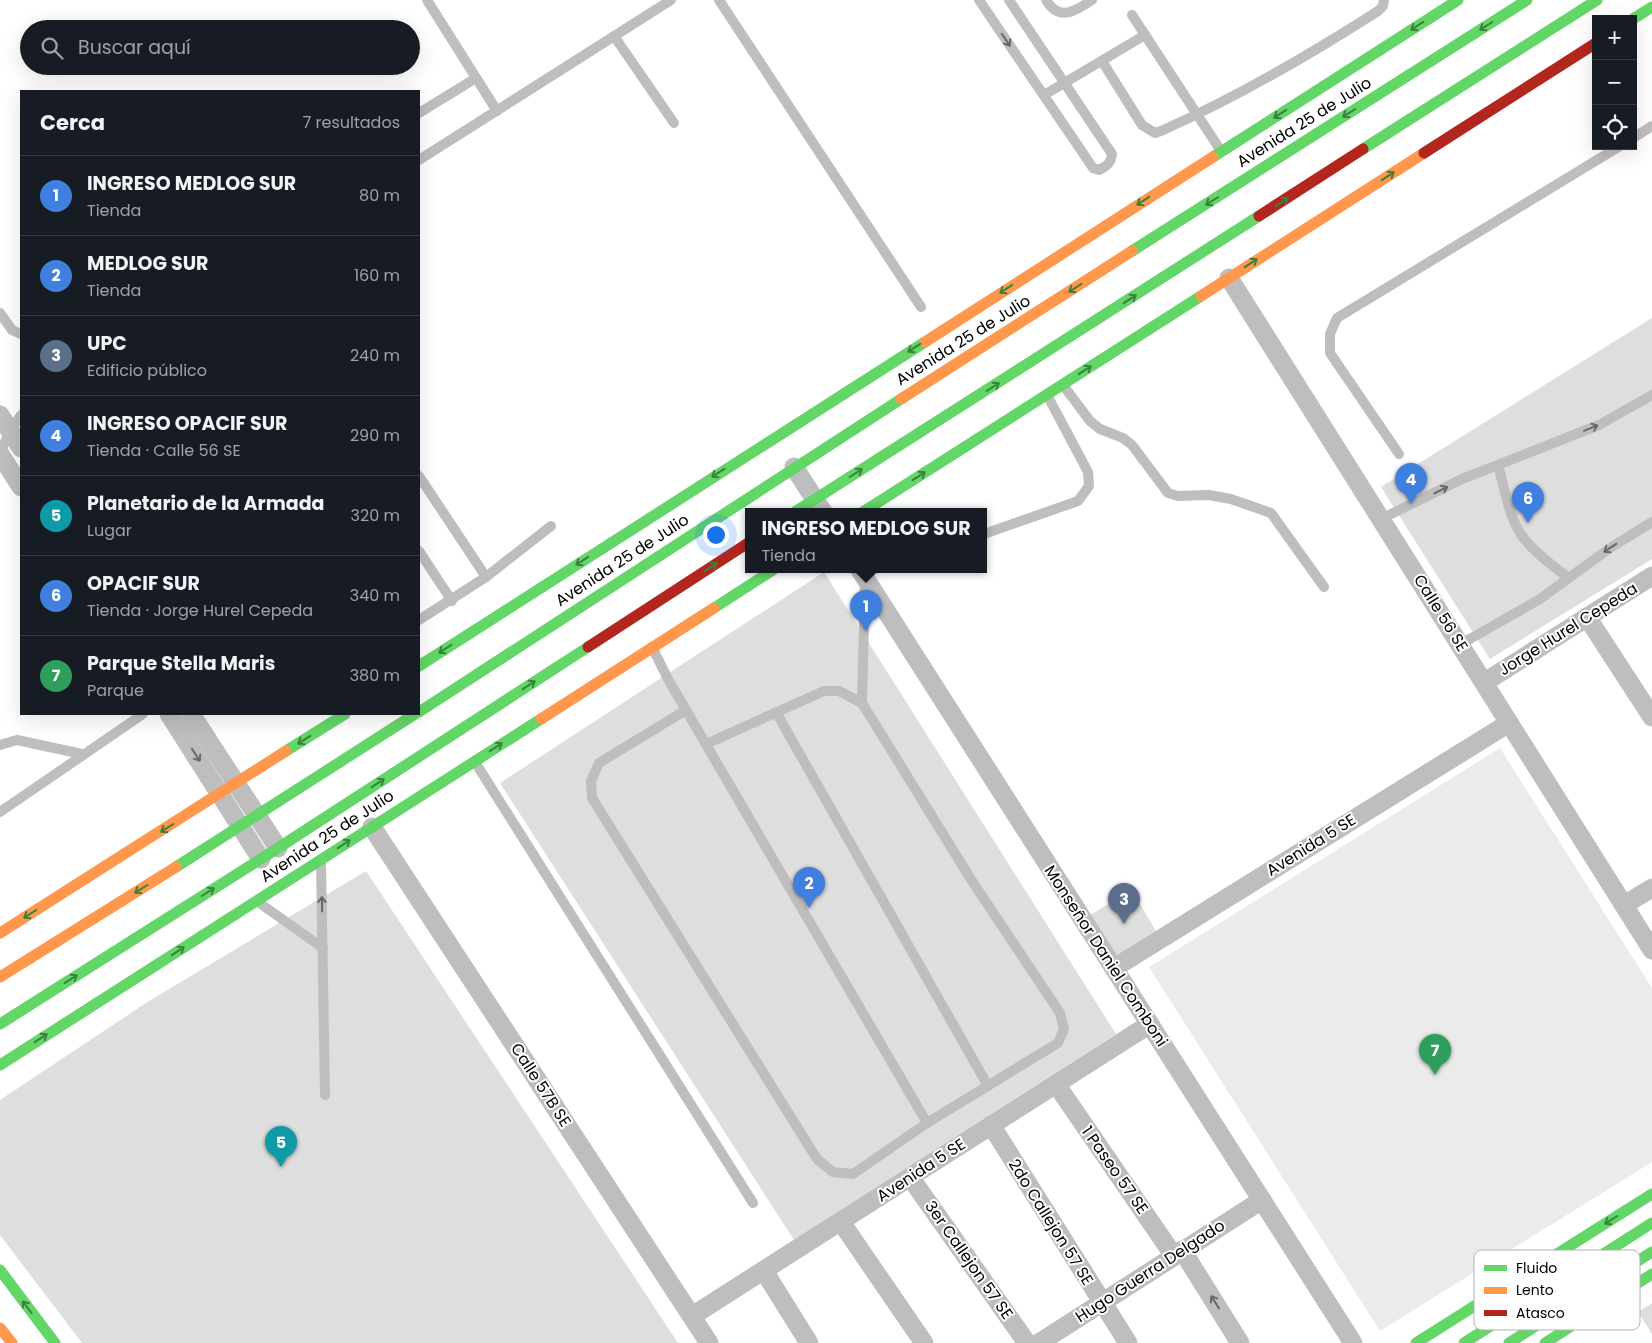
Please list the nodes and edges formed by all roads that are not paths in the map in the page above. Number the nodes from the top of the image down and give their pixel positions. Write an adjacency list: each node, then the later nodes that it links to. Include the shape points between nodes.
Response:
1 (427, 0): 19 (lane)
2 (671, 0): 16 (lane)
3 (719, 0): 32 (lane)
4 (979, 0): 21 (lane, one-way to 21)
5 (1009, 0): 20 (lane)
6 (1046, 0): 7 (lane, via 1065,14 1073,13)
7 (1092, 0)
8 (1384, 0): 24 (lane, via 1378,11 1306,58)
9 (1458, 0): 29 (main road, Avenida 25 de Julio, one-way to 29)
10 (1527, 0): 45 (main road, Avenida 25 de Julio, one-way to 45)
11 (1597, 0): 50 (main road, one-way to 11)
12 (1652, 7): 14 (main road)
13 (1132, 15): 15 (lane)
14 (1637, 16)
15 (1145, 35): 18 (lane); 24 (lane)
16 (614, 36): 23 (lane); 25 (lane)
17 (1592, 46): 31 (main road, one-way to 17)
18 (1102, 61): 20 (lane); 24 (lane, via 1147,130 1155,133)
19 (476, 78): 22 (lane); 23 (lane)
20 (1065, 83): 21 (lane); 21 (lane, via 1112,154 1111,161 1100,170 1093,168)
21 (1044, 95)
22 (420, 111)
23 (497, 111): 30 (lane)
24 (1198, 115): 29 (lane)
25 (674, 123)
26 (1652, 126): 27 (lane)
27 (1637, 135)
28 (1613, 150): 43 (lane, via 1337,318 1328,343 1330,353)
29 (1221, 152): 40 (main road, Avenida 25 de Julio, one-way to 40)
30 (420, 159)
31 (1229, 278): 35 (main road, one-way to 31); 52 (street, Calle 56 SE)
32 (921, 307)
33 (0, 313): 34 (lane, via 12,330)
34 (20, 334)
35 (1063, 384): 36 (main road); 64 (lane, via 1090,421 1132,445 1168,493 1224,497 1271,513)
36 (1047, 394): 51 (main road, one-way to 36); 56 (lane, via 1088,472 1088,486 1078,500)
37 (1652, 395): 44 (lane, one-way to 37, via 1599,425)
38 (20, 416): 39 (lane)
39 (5, 423): 41 (street); 42 (lane)
40 (762, 444): 46 (main road); 70 (main road, Avenida 25 de Julio, one-way to 70)
41 (20, 446)
42 (0, 454): 48 (street)
43 (1399, 454)
44 (1498, 465): 52 (lane, one-way to 44); 63 (lane, via 1514,520 1525,541)
45 (794, 467): 50 (street); 55 (main road, Avenida 25 de Julio)
46 (740, 475)
47 (420, 478): 62 (lane)
48 (20, 485)
49 (717, 505): 55 (main road)
50 (819, 506)
51 (869, 508)
52 (1381, 518): 68 (street, Calle 56 SE)
53 (1652, 522): 63 (lane, one-way to 63)
54 (551, 526): 62 (lane)
55 (700, 528): 74 (main road, Avenida 25 de Julio)
56 (987, 533)
57 (745, 545): 94 (main road, Avenida 25 de Julio, one-way to 57)
58 (420, 553): 65 (lane)
59 (768, 573): 69 (main road, Avenida 25 de Julio)
60 (863, 574): 72 (lane); 106 (street, Monseñor Daniel Comboni)
61 (1652, 576): 66 (street, Jorge Hurel Cepeda)
62 (486, 577): 65 (lane)
63 (1569, 578): 68 (lane, via 1540,599)
64 (1324, 587)
65 (452, 601): 67 (lane)
66 (1587, 617): 71 (street, Jorge Hurel Cepeda); 81 (street)
67 (420, 619)
68 (1461, 644): 71 (street, Calle 56 SE)
69 (652, 648): 73 (lane); 86 (main road, Avenida 25 de Julio, one-way to 69)
70 (420, 665)
71 (1485, 682): 82 (street, Calle 56 SE)
72 (862, 703): 75 (lane, via 839,691 824,691); 112 (lane, via 972,881 1060,1013 1064,1029 1058,1043)
73 (686, 710): 83 (lane); 114 (lane, via 599,762 591,781 592,798 817,1159 834,1172 853,1174)
74 (420, 711)
75 (776, 712): 83 (lane); 112 (lane)
76 (141, 715): 85 (lane)
77 (170, 715): 87 (street, one-way to 87)
78 (191, 715): 87 (street)
79 (343, 715): 87 (main road, one-way to 87)
80 (413, 715): 88 (main road)
81 (1652, 717)
82 (1509, 723): 102 (street, Calle 56 SE); 106 (street, Avenida 5 SE)
83 (706, 744): 114 (lane)
84 (0, 745): 85 (lane, via 18,740)
85 (82, 754): 89 (lane)
86 (474, 761): 92 (main road, Avenida 25 de Julio); 119 (lane)
87 (228, 789): 91 (street); 103 (main road, one-way to 103)
88 (288, 797): 90 (main road, via 280,810); 91 (main road)
89 (0, 812)
90 (281, 816)
91 (249, 822): 95 (main road); 96 (street); 97 (street)
92 (372, 827): 98 (main road, Avenida 25 de Julio, one-way to 92); 133 (street, Calle 57B SE)
93 (286, 828): 94 (main road)
94 (300, 834): 96 (main road, Avenida 25 de Julio)
95 (223, 838): 99 (main road, via 240,844 247,860); 107 (main road, one-way to 107)
96 (278, 848): 97 (main road, Avenida 25 de Julio)
97 (261, 858): 99 (main road, Avenida 25 de Julio)
98 (321, 859): 101 (main road, Avenida 25 de Julio); 104 (lane, one-way to 98)
99 (244, 869): 108 (main road, Avenida 25 de Julio, one-way to 99)
100 (1652, 888): 102 (street)
101 (256, 901): 104 (lane); 110 (main road, Avenida 25 de Julio, one-way to 101)
102 (1624, 906): 105 (street, Calle 56 SE)
103 (0, 933)
104 (323, 948): 113 (lane)
105 (1652, 950)
106 (1114, 968): 109 (street, Monseñor Daniel Comboni)
107 (0, 977)
108 (0, 1024)
109 (1150, 1024): 111 (street, Avenida 5 SE); 118 (street, Monseñor Daniel Comboni)
110 (0, 1065)
111 (1056, 1084): 115 (street, Avenida 5 SE); 125 (street, 1 Paseo 57 SE)
112 (988, 1086): 114 (lane)
113 (325, 1095)
114 (927, 1123)
115 (991, 1126): 116 (street, Avenida 5 SE); 131 (street, 2do Callejon 57 SE)
116 (910, 1177): 120 (street, Avenida 5 SE); 144 (street, 3er Callejon 57 SE)
117 (1652, 1194): 122 (main road, one-way to 122)
118 (1262, 1200): 125 (street, Hugo Guerra Delgado); 148 (street, Monseñor Daniel Comboni)
119 (753, 1203)
120 (841, 1222): 128 (street, Avenida 5 SE); 143 (street)
121 (1652, 1224): 123 (main road)
122 (1563, 1250)
123 (1611, 1250)
124 (1652, 1252): 126 (main road)
125 (1178, 1253): 131 (street, Hugo Guerra Delgado); 147 (street, 1 Paseo 57 SE, one-way to 125)
126 (1640, 1260)
127 (0, 1270): 140 (main road, one-way to 127)
128 (764, 1270): 133 (street, Avenida 5 SE); 142 (street)
129 (1652, 1274): 130 (main road)
130 (1640, 1282)
131 (1101, 1302): 145 (street, Hugo Guerra Delgado); 146 (street, 2do Callejon 57 SE)
132 (1474, 1306): 149 (main road, one-way to 149)
133 (692, 1316): 141 (street, Calle 57B SE)
134 (0, 1328): 139 (main road)
135 (1485, 1330): 150 (main road)
136 (1529, 1330): 151 (main road)
137 (1564, 1330): 152 (main road)
138 (1570, 1330): 153 (street)
139 (12, 1343)
140 (55, 1343)
141 (709, 1343)
142 (809, 1343)
143 (924, 1343)
144 (1028, 1343)
145 (1039, 1343)
146 (1128, 1343)
147 (1240, 1343)
148 (1353, 1343)
149 (1416, 1343)
150 (1464, 1343)
151 (1509, 1343)
152 (1545, 1343)
153 (1578, 1343)

